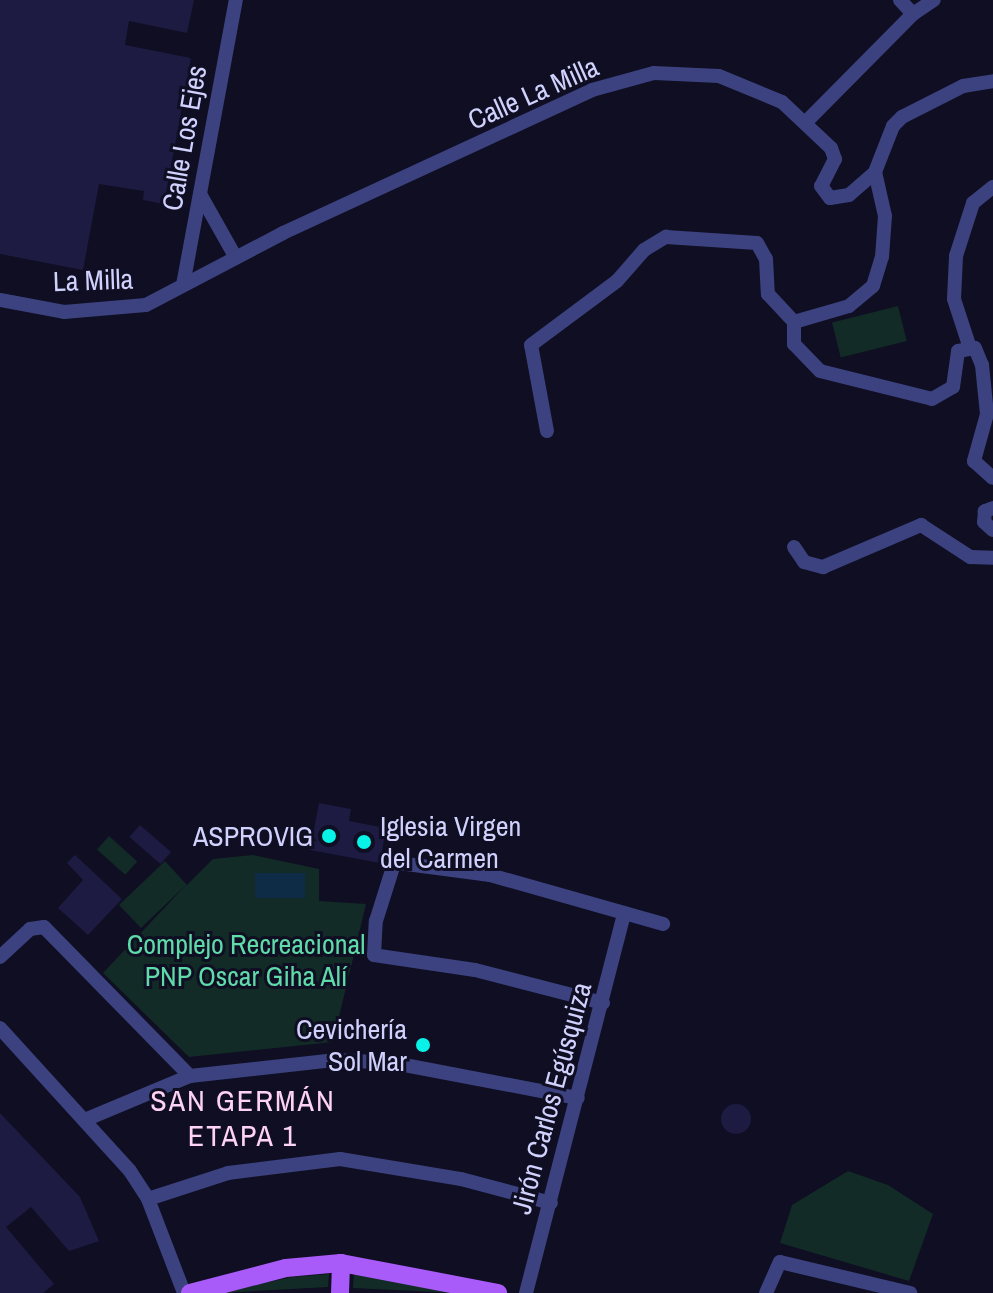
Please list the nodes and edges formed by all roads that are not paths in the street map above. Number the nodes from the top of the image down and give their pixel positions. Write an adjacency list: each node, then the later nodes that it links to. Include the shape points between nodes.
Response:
1 (236, 0): 9 (street, Calle Los Ejes)
2 (900, 0): 4 (street)
3 (934, 0): 4 (street)
4 (913, 14): 6 (street)
5 (993, 81): 7 (street, via 963,86 902,117 893,126)
6 (806, 122): 7 (street, Calle La Milla, via 835,159 821,186 830,198 849,195); 10 (street, Calle La Milla, via 750,86 679,71 654,73 592,90)
7 (875, 172): 13 (street, via 885,216 873,286 849,306)
8 (993, 187): 14 (street, via 973,203 956,256 954,299)
9 (200, 194): 10 (street); 11 (street, Calle Los Ejes)
10 (236, 258): 11 (street, Calle La Milla)
11 (183, 285): 12 (street, La Milla, via 146,305 64,312)
12 (0, 300)
13 (794, 322): 14 (street, via 794,344 820,371 932,399 950,392 956,355); 15 (street, via 768,294 766,259 757,243 666,237 531,345)
14 (969, 345): 16 (street, via 979,353 987,414 974,461)
15 (547, 431)
16 (993, 478)
17 (993, 508): 18 (street, via 985,511 984,522)
18 (993, 530)
19 (794, 547): 20 (street, via 804,562 823,567 921,525 970,557)
20 (993, 558)
21 (624, 914): 22 (street); 24 (street, Jirón Carlos Egúsquiza); 24 (street, via 490,875 399,863 393,867 376,921 374,955 475,970)
22 (663, 924)
23 (0, 957): 26 (street, via 37,926)
24 (603, 1003): 27 (street, Jirón Carlos Egúsquiza)
25 (0, 1028): 28 (street)
26 (190, 1076): 27 (street, via 366,1059); 28 (street)
27 (578, 1098): 30 (street, Jirón Carlos Egúsquiza)
28 (87, 1119): 29 (street)
29 (148, 1199): 30 (street, via 228,1173 340,1159 461,1179); 32 (street)
30 (551, 1203): 36 (street, Jirón Carlos Egúsquiza)
31 (341, 1263): 33 (main road, via 286,1268); 34 (main road); 35 (main road)
32 (184, 1293)
33 (190, 1293)
34 (340, 1293)
35 (498, 1293)
36 (526, 1293)
37 (766, 1293): 38 (street, via 780,1262)
38 (910, 1293)

